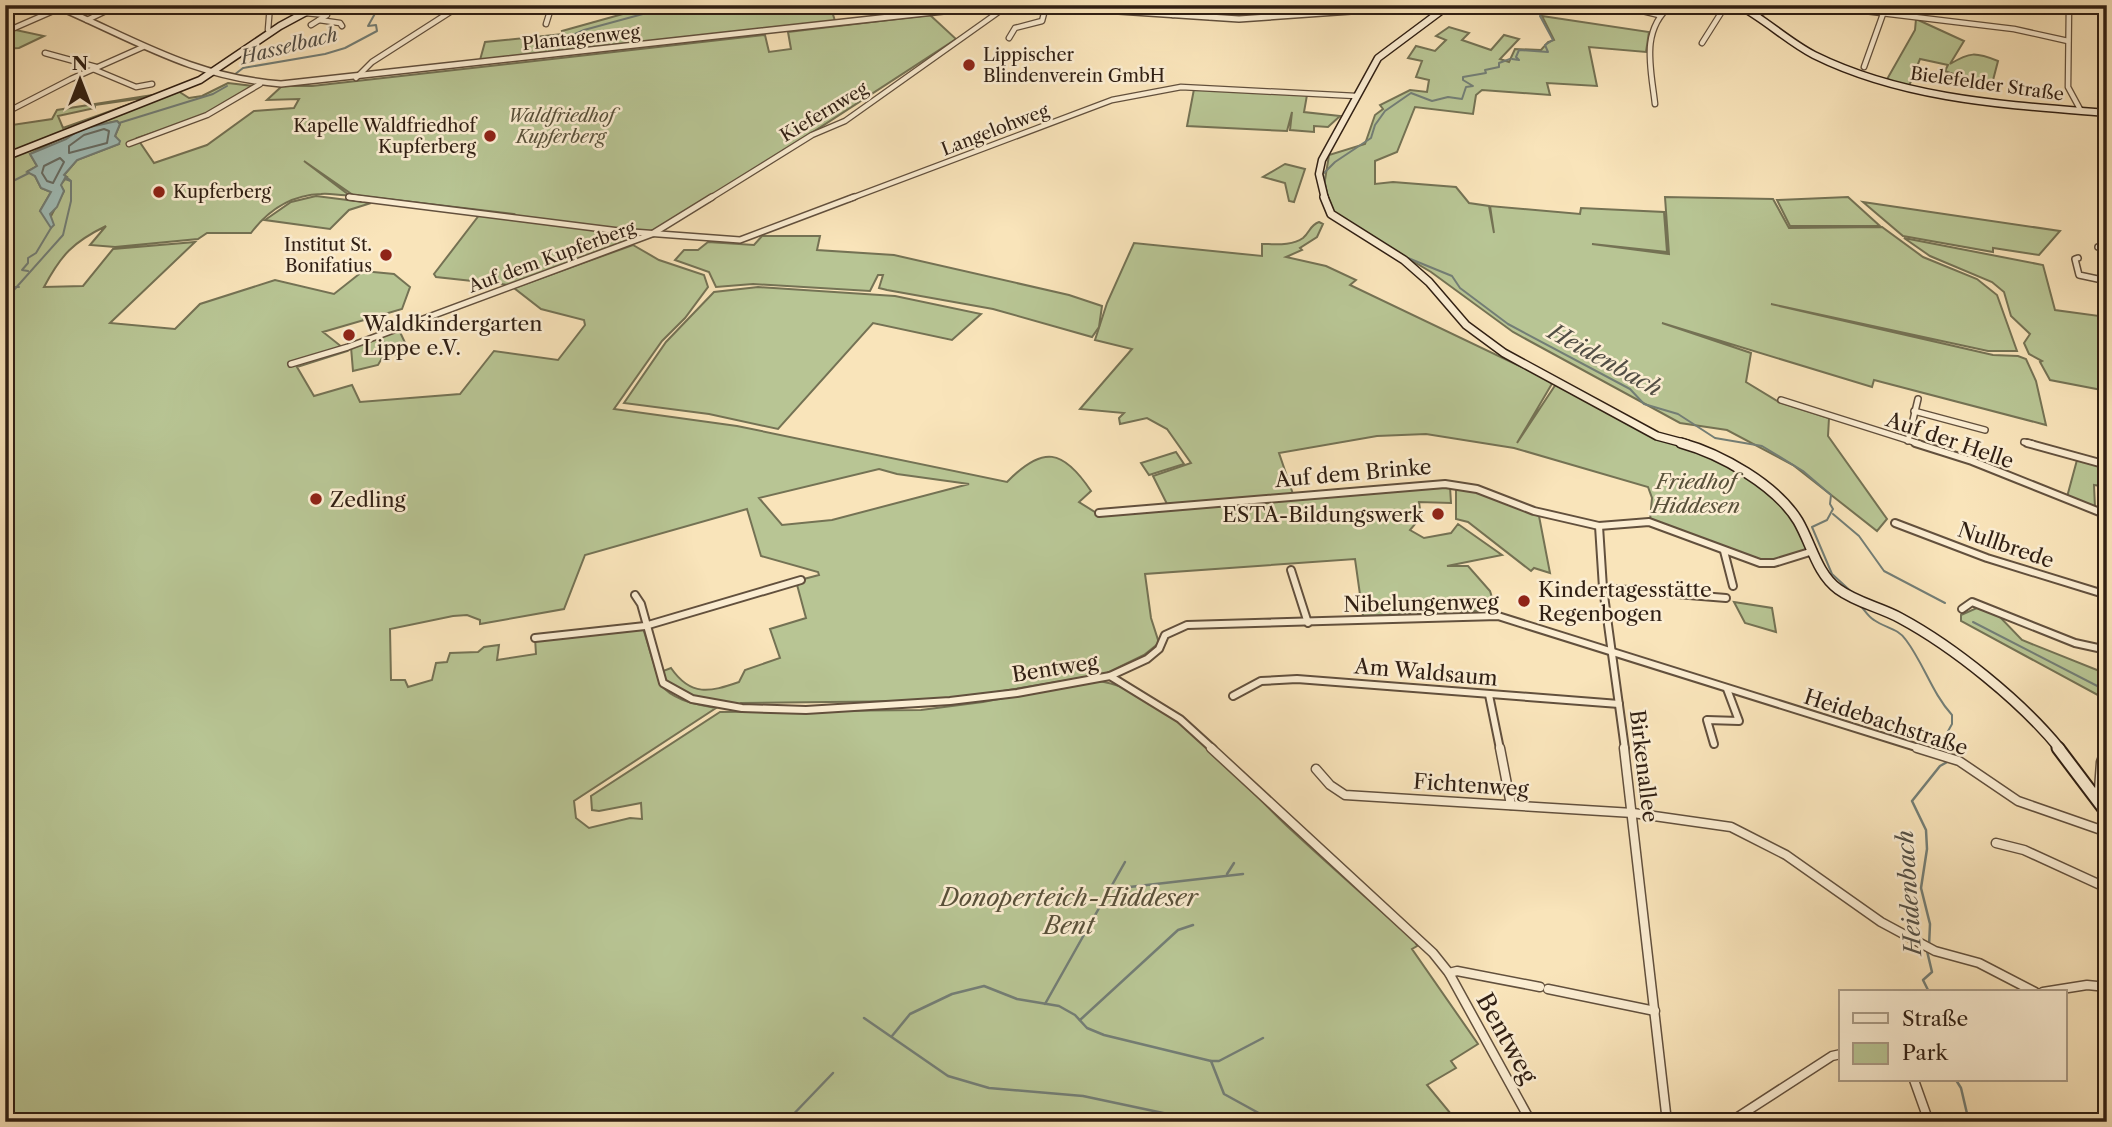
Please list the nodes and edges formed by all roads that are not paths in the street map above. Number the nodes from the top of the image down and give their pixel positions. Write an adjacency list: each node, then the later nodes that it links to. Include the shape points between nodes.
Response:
1 (118, 5): 31 (street)
2 (136, 5): 23 (street)
3 (270, 5): 37 (street)
4 (319, 5): 24 (main road)
5 (461, 5): 46 (street, via 372,62)
6 (552, 5): 33 (street)
7 (1001, 5): 46 (street, Plantagenweg); 57 (street, Kiefernweg, via 1000,11 845,121 812,135)
8 (1028, 5): 21 (street)
9 (1177, 5): 27 (street)
10 (1218, 5): 30 (street)
11 (1436, 5): 25 (street)
12 (1442, 5): 49 (main road, via 1441,11 1378,58)
13 (1618, 5): 28 (street)
14 (1671, 5): 28 (street)
15 (1726, 5): 40 (street)
16 (1738, 5): 29 (main road, Bielefelder Straße)
17 (1782, 5): 29 (street)
18 (1815, 5): 26 (street)
19 (2069, 5): 39 (street)
20 (57, 6): 31 (street, Plantagenweg); 36 (street)
21 (1046, 6): 27 (street); 38 (street, via 1042,21 1015,27)
22 (1328, 6): 25 (street)
23 (164, 9)
24 (305, 13): 32 (street, via 327,15); 37 (main road)
25 (1331, 13): 30 (street)
26 (1883, 14): 39 (street); 43 (street)
27 (1173, 15): 30 (street)
28 (1659, 15): 50 (street, via 1648,44)
29 (1755, 15): 51 (main road, Bielefelder Straße, via 1814,55 1877,80 1945,95)
30 (1210, 17)
31 (87, 20): 41 (street, Plantagenweg)
32 (319, 20): 34 (street); 35 (street)
33 (545, 24)
34 (311, 25)
35 (342, 26)
36 (5, 32)
37 (271, 32): 45 (main road)
38 (1009, 38)
39 (2068, 40): 51 (street, via 2068,87)
40 (1702, 43)
41 (143, 47): 44 (street); 45 (street, Plantagenweg)
42 (45, 52): 44 (street)
43 (1864, 67)
44 (94, 68): 47 (street, via 136,87); 52 (street)
45 (208, 75): 48 (street, Plantagenweg); 55 (main road)
46 (356, 78): 48 (street, Plantagenweg)
47 (152, 84)
48 (260, 84): 54 (street, via 207,115)
49 (1356, 96): 57 (street, Langelohweg, via 1181,88 1147,93 1112,100 750,238); 75 (main road, via 1321,166 1321,189 1331,214 1404,260 1466,325 1504,353 1643,430 1700,448 1737,466 1790,508)
50 (1655, 104)
51 (2083, 111): 53 (main road, Bielefelder Straße)
52 (5, 113)
53 (2107, 114)
54 (129, 144)
55 (7, 155)
56 (349, 197): 57 (street, Auf dem Kupferberg)
57 (652, 234): 62 (street, Auf dem Kupferberg)
58 (2098, 247): 59 (street)
59 (2107, 248)
60 (2078, 258): 61 (street, via 2079,275)
61 (2107, 281)
62 (291, 364)
63 (1918, 399): 65 (street)
64 (1781, 400): 67 (street, Auf der Helle)
65 (1914, 411): 66 (street); 67 (street)
66 (1985, 430)
67 (1908, 441): 71 (street, Auf der Helle, via 1972,461)
68 (2024, 442): 69 (street)
69 (2107, 465)
70 (1099, 513): 73 (street, Auf dem Brinke, via 1437,483 1478,489 1534,511)
71 (2107, 515)
72 (1895, 523): 81 (street, Nullbrede)
73 (1599, 526): 74 (street, Auf dem Brinke, via 1649,522); 79 (street, Birkenallee)
74 (1724, 551): 75 (street, Auf dem Brinke, via 1760,563); 78 (street)
75 (1813, 551): 97 (main road, via 1830,582 1852,598 1937,639 1994,684)
76 (1291, 570): 84 (street)
77 (801, 580): 85 (street)
78 (1733, 586)
79 (1603, 589): 82 (street); 88 (street, Birkenallee)
80 (635, 595): 85 (street, Bentweg)
81 (2107, 595)
82 (1726, 598)
83 (1962, 609): 87 (street, via 1972,602 2075,643)
84 (1308, 623): 88 (street, Nibelungenweg, via 1498,616); 89 (street, Nibelungenweg, via 1187,625 1165,636 1152,655)
85 (645, 626): 86 (street); 89 (street, Bentweg, via 668,689 722,707 918,705)
86 (535, 638)
87 (2107, 650)
88 (1613, 652): 90 (street, Heidebachstraße); 93 (street, Birkenallee)
89 (1110, 676): 104 (street, Bentweg, via 1180,719 1433,953)
90 (1727, 689): 94 (street, via 1739,721 1707,720); 101 (street, Heidebachstraße, via 1959,761 2018,801)
91 (1489, 695): 92 (street, Am Waldsaum, via 1274,679); 93 (street, Am Waldsaum); 98 (street)
92 (1233, 696)
93 (1619, 704): 99 (street, Birkenallee)
94 (1714, 744)
95 (2107, 744): 97 (street)
96 (1316, 769): 98 (street, Fichtenweg, via 1345,795)
97 (2100, 792): 100 (main road)
98 (1511, 805): 99 (street, Fichtenweg)
99 (1633, 813): 106 (street, Fichtenweg, via 1731,827 1786,855 1881,922 1923,945 1979,963); 108 (street, Birkenallee)
100 (2107, 813)
101 (2107, 832)
102 (1996, 843): 103 (street, via 2024,850)
103 (2107, 888)
104 (1449, 973): 108 (street, Bentweg); 111 (street, Bentweg)
105 (2107, 987): 107 (street)
106 (2031, 990)
107 (2056, 990)
108 (1655, 1011): 112 (street, Birkenallee)
109 (1839, 1054): 113 (street)
110 (1915, 1082): 114 (street)
111 (1531, 1122)
112 (1667, 1122)
113 (1730, 1122)
114 (1930, 1122)

